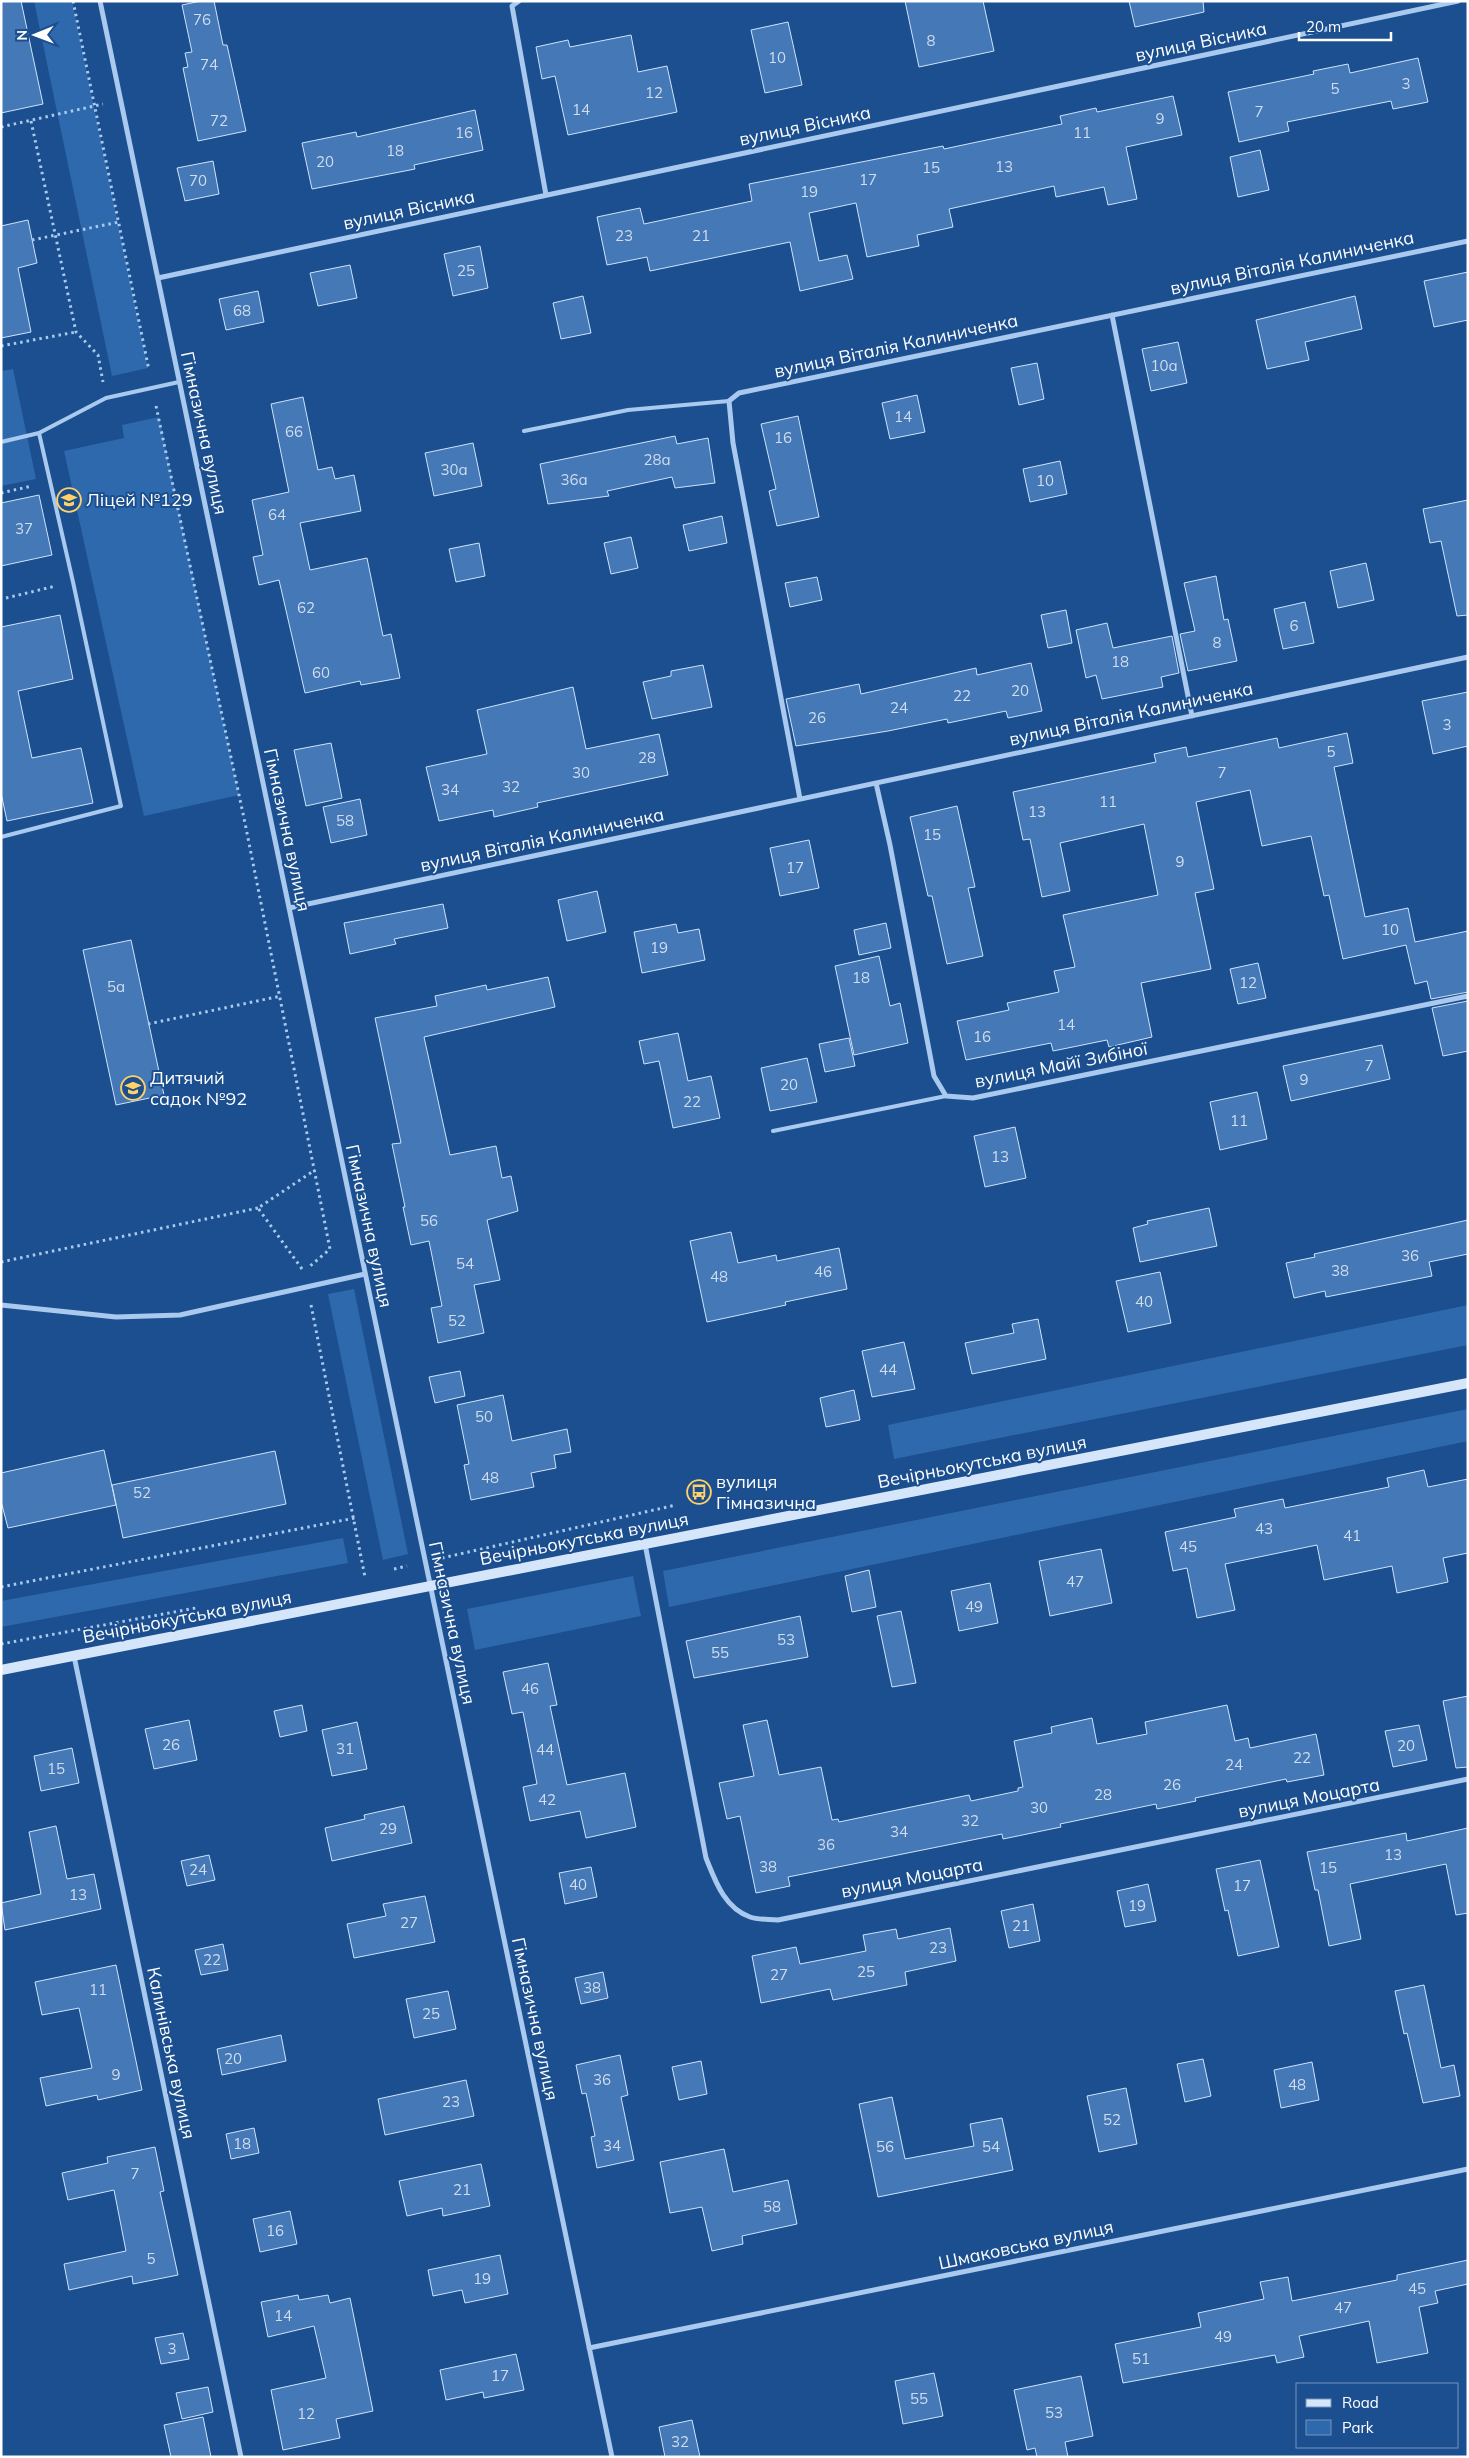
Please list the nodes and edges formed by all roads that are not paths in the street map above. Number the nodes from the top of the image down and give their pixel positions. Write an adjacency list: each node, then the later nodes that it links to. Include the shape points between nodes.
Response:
1 (100, 1): 6 (street, Гімназична вулиця)
2 (520, 1): 4 (street, via 512,6)
3 (1458, 1): 4 (street, вулиця Вісника)
4 (546, 195): 6 (street, вулиця Вісника)
5 (1468, 241): 7 (street, вулиця Віталія Калиниченка)
6 (158, 278): 8 (street, Гімназична вулиця)
7 (1112, 314): 9 (street, вулиця Віталія Калиниченка, via 739,393); 14 (street)
8 (180, 382): 11 (lane, via 106,398); 18 (street, Гімназична вулиця)
9 (729, 401): 10 (lane, via 628,410); 16 (street, via 733,443)
10 (524, 431)
11 (39, 433): 12 (lane); 17 (lane, via 121,806)
12 (1, 442)
13 (1468, 657): 14 (street, вулиця Віталія Калиниченка)
14 (1192, 716): 15 (street, вулиця Віталія Калиниченка)
15 (876, 783): 16 (street, вулиця Віталія Калиниченка); 20 (street, via 934,1076)
16 (800, 799): 18 (street, вулиця Віталія Калиниченка)
17 (1, 837)
18 (289, 908): 22 (street, Гімназична вулиця)
19 (1468, 996): 20 (street, вулиця Майї Зибіної, via 973,1098)
20 (946, 1096): 21 (lane)
21 (773, 1132)
22 (365, 1274): 23 (street, via 180,1315 116,1317); 26 (street, Гімназична вулиця)
23 (1, 1305)
24 (1468, 1383): 25 (street, Вечірньокутська вулиця)
25 (645, 1544): 26 (street, Вечірньокутська вулиця); 29 (street, вулиця Моцарта, via 706,1858 720,1892 733,1907 750,1917 778,1920)
26 (430, 1586): 27 (street, Вечірньокутська вулиця); 31 (street, Гімназична вулиця)
27 (74, 1656): 28 (street, Вечірньокутська вулиця); 32 (street, Калинівська вулиця)
28 (1, 1670)
29 (1468, 1779)
30 (1468, 2169): 31 (street, Шмаковська вулиця)
31 (589, 2348): 33 (street, Гімназична вулиця)
32 (241, 2457)
33 (612, 2457)

